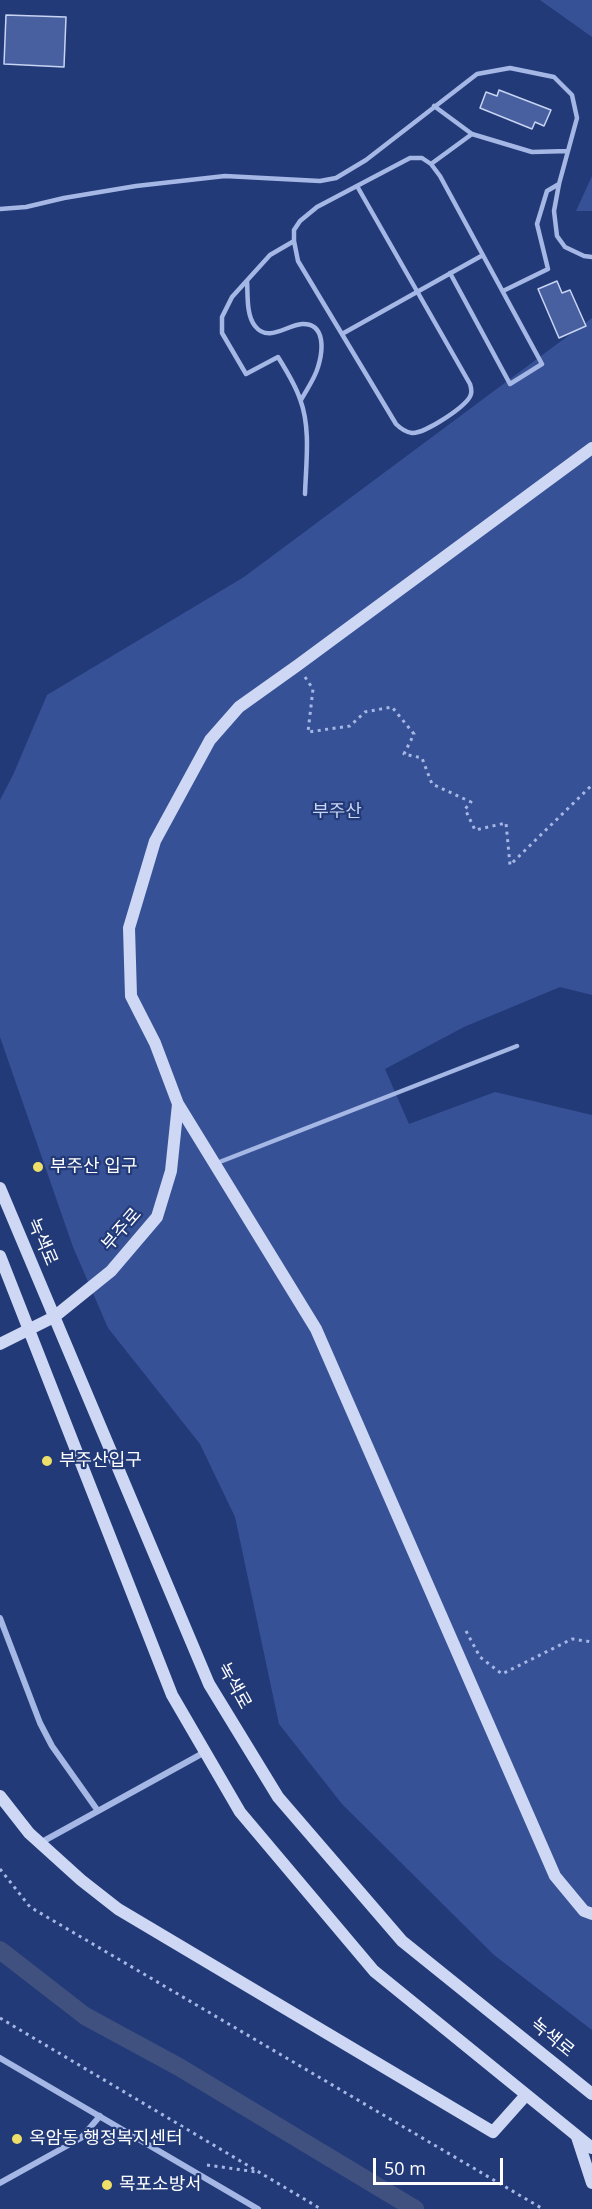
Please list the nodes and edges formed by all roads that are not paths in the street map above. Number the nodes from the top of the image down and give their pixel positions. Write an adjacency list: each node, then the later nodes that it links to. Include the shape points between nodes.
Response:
1 (434, 106): 2 (lane); 3 (lane, via 477,74 510,68 554,77 572,95 577,118); 7 (lane, via 366,160 336,178 320,181 225,176 136,186)
2 (472, 134): 3 (lane, via 532,152); 4 (lane)
3 (568, 151): 5 (lane)
4 (431, 164): 6 (lane, via 422,158 410,158); 9 (lane)
5 (559, 184): 10 (lane, via 554,211 557,236 565,247); 13 (lane, via 547,191 537,224 548,269)
6 (357, 186): 8 (lane, via 317,207 300,221 294,230); 14 (lane)
7 (0, 209)
8 (294, 241): 12 (lane, via 270,255); 15 (lane, via 298,261)
9 (483, 255): 11 (lane); 13 (lane)
10 (592, 257)
11 (450, 273): 13 (lane, via 510,384 542,364); 14 (lane)
12 (247, 281): 16 (lane, via 250,315 261,331 280,332 305,324 321,333 318,368); 16 (lane, via 222,316 222,333 246,374 278,357)
13 (503, 291)
14 (417, 292): 15 (lane); 15 (lane, via 470,384 471,393 464,405 423,432 402,430 396,424)
15 (342, 334)
16 (301, 400): 18 (lane, via 306,424)
17 (592, 448): 20 (street, via 239,707 210,740 155,842 129,928 131,996 155,1043)
18 (305, 494)
19 (517, 1046): 21 (lane)
20 (178, 1104): 21 (street); 24 (street, 부주로, via 171,1171 158,1217 111,1271)
21 (214, 1164): 32 (street, via 316,1329 555,1876 584,1911)
22 (0, 1188): 24 (street, 녹색로)
23 (0, 1256): 25 (street)
24 (54, 1317): 25 (street, 부주로); 34 (street, 녹색로, via 210,1684 278,1797 402,1941)
25 (28, 1329): 26 (street, 부주로); 28 (street, via 172,1695)
26 (0, 1344)
27 (0, 1618): 30 (street, via 40,1723)
28 (205, 1752): 30 (street); 35 (street, via 240,1812 374,1971)
29 (0, 1796): 31 (street)
30 (98, 1811): 31 (street)
31 (40, 1843): 35 (street, via 118,1909 493,2132)
32 (592, 1914)
33 (0, 2058): 36 (street)
34 (592, 2094)
35 (526, 2095): 37 (street)
36 (100, 2116): 39 (street, via 81,2138); 41 (street)
37 (577, 2136): 38 (street); 40 (street)
38 (592, 2148)
39 (0, 2183)
40 (592, 2184)
41 (258, 2209)

